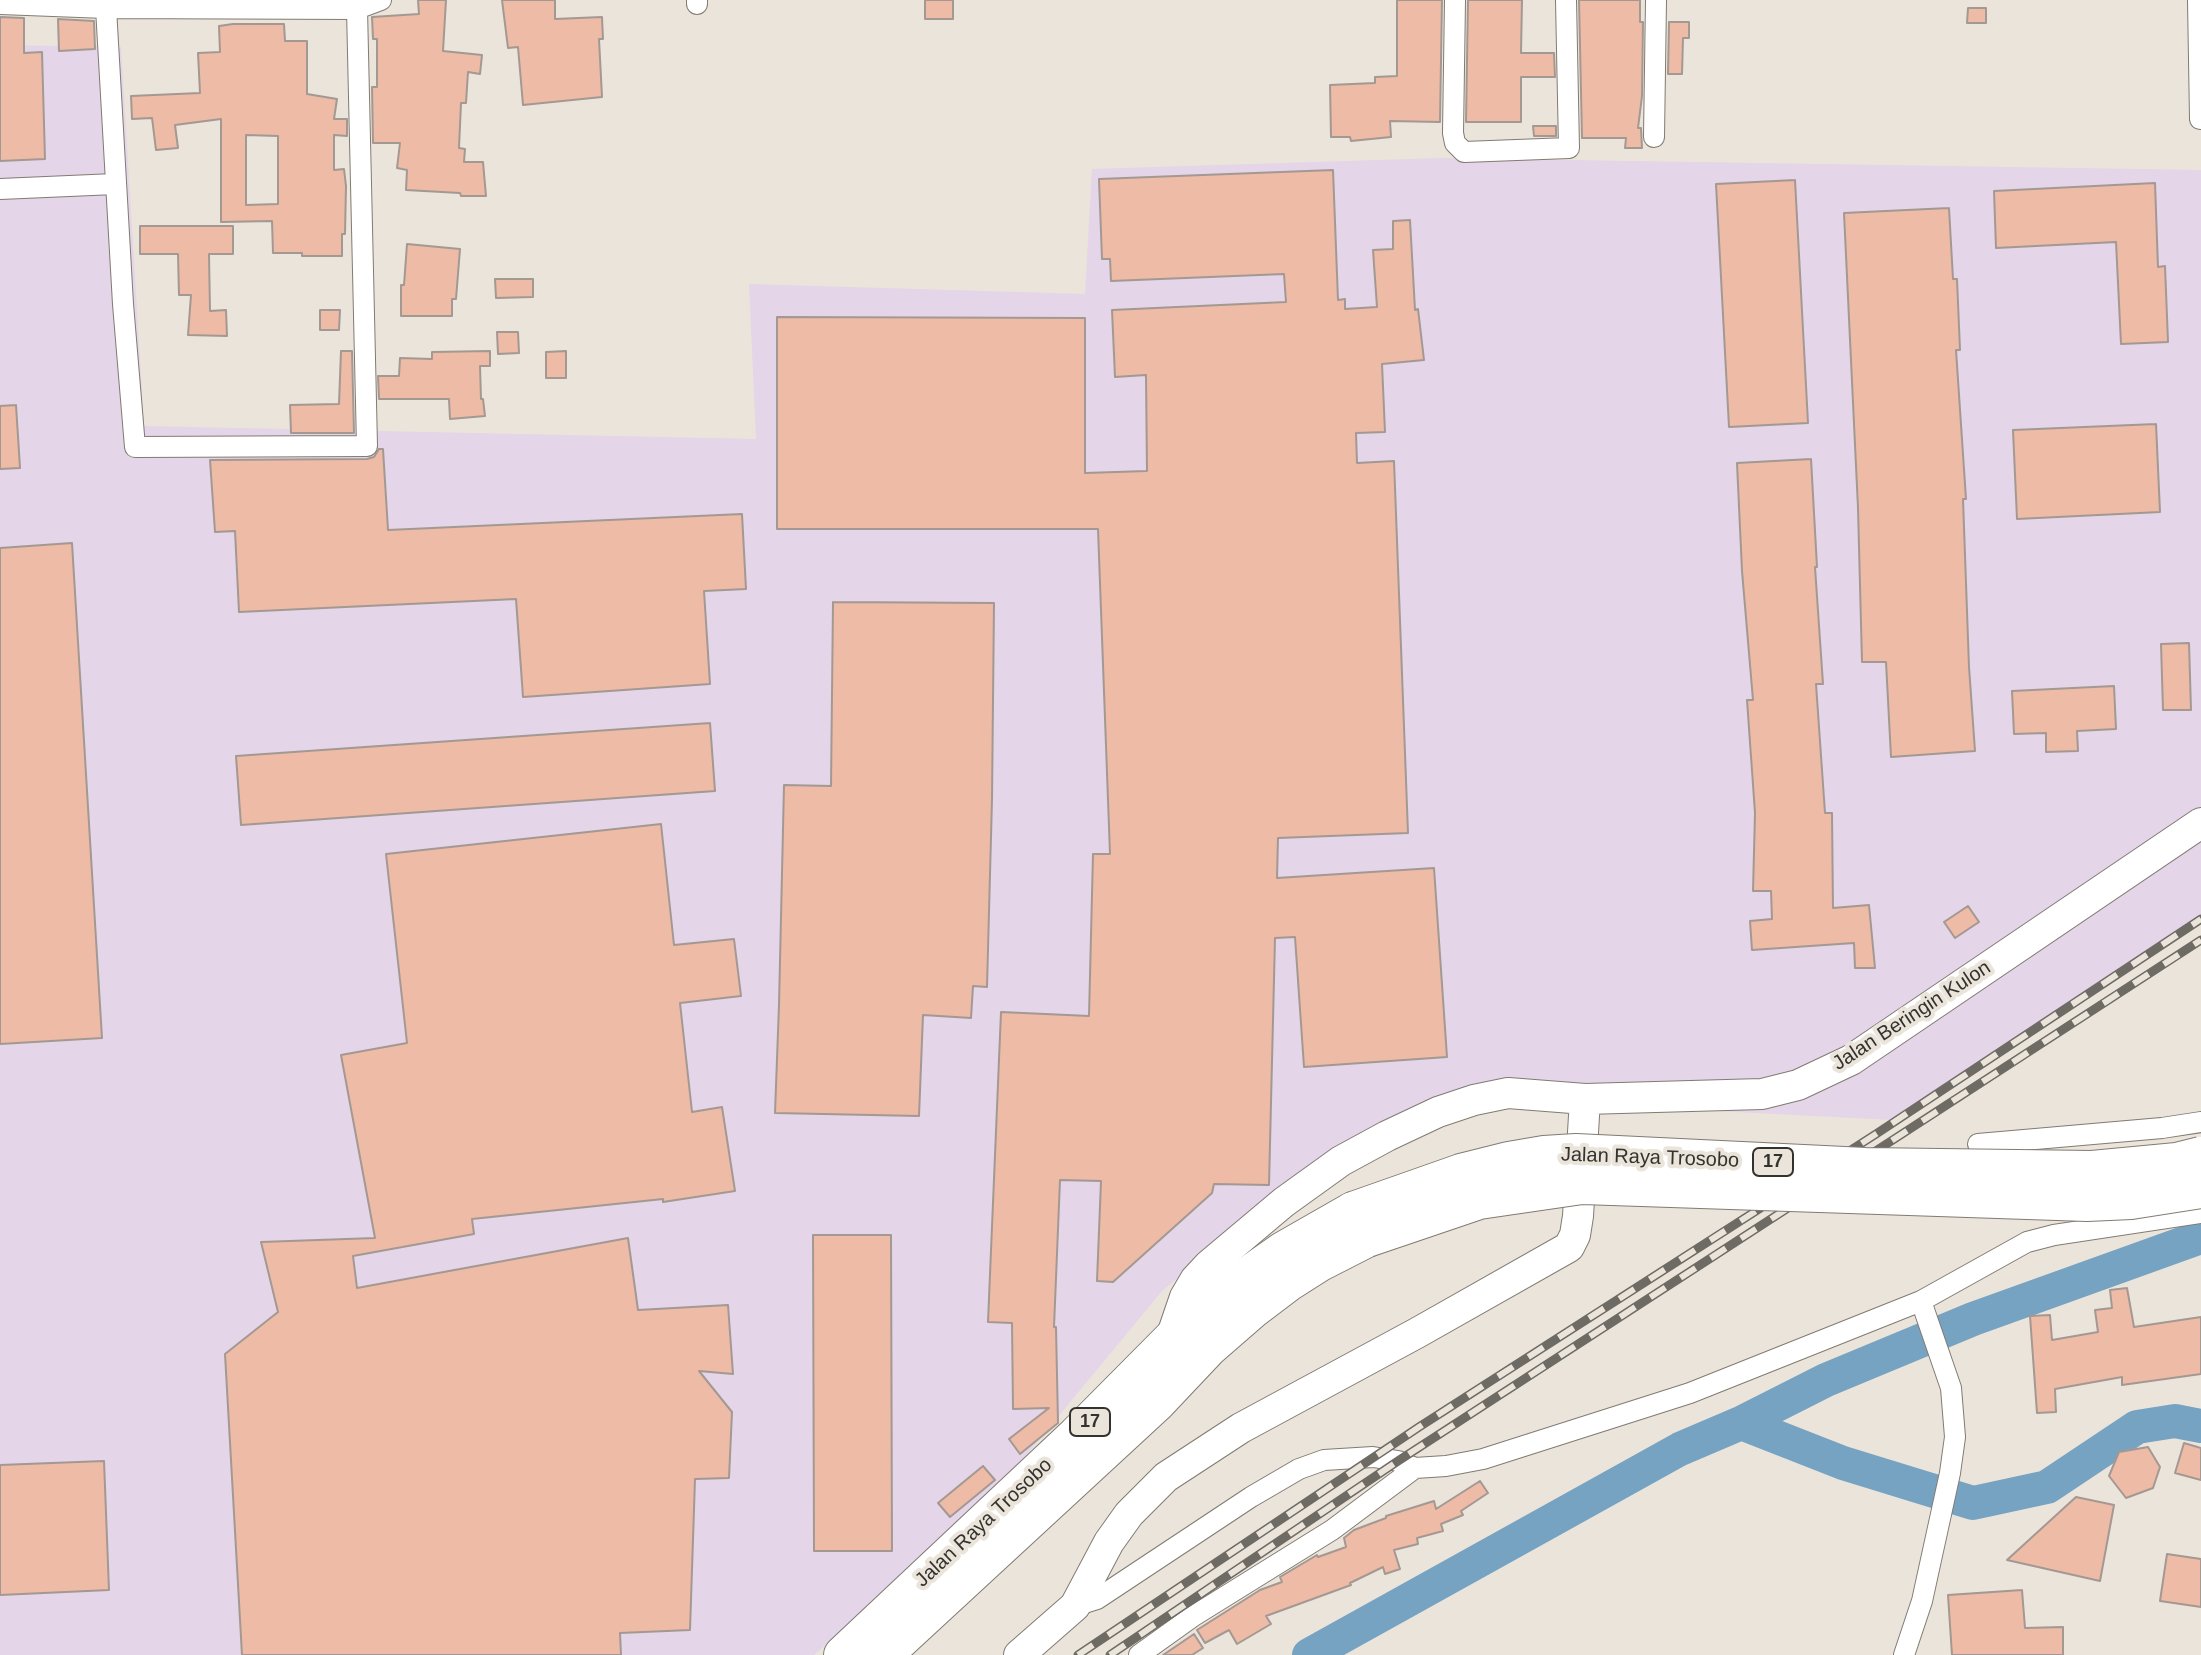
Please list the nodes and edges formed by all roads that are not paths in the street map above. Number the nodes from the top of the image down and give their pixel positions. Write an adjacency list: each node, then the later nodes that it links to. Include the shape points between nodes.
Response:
1 (381, 0): 9 (street)
2 (1455, 0): 3 (street, via 1453,133 1464,152 1569,148)
3 (1566, 0)
4 (1656, 0): 11 (street)
5 (2198, 0): 10 (street)
6 (51, 3): 7 (street); 8 (street)
7 (0, 4)
8 (106, 8): 9 (street); 12 (street)
9 (357, 9): 12 (street, via 367,446 135,447)
10 (2200, 119)
11 (1654, 137)
12 (115, 184): 13 (street)
13 (0, 189)
14 (2201, 823): 15 (street, Jalan Beringin Kulon, via 1851,1060 1798,1085 1762,1094)
15 (1585, 1099): 25 (street, Jalan Beringin Kulon, via 1508,1093 1474,1100 1438,1112 1341,1161 1202,1273 1185,1297); 27 (street, via 1578,1216 1569,1247 1241,1428 1166,1477 1109,1542)
16 (2201, 1122): 17 (street)
17 (2023, 1140): 18 (street); 23 (street)
18 (1978, 1144)
19 (2201, 1156): 22 (highway, Jalan Raya Trosobo / 17, bridge, via 2092,1170 1544,1155 1461,1173)
20 (2201, 1189): 22 (highway, Jalan Raya Trosobo / 17, bridge, via 2087,1202 1582,1185)
21 (2201, 1213): 23 (street, via 2054,1235)
22 (1360, 1225): 25 (highway, Jalan Raya Trosobo / 17, via 1283,1251 1205,1306); 29 (highway, Jalan Raya Trosobo / 17, via 1208,1348 1157,1402)
23 (2027, 1228): 24 (street)
24 (1921, 1301): 26 (street, via 1690,1393 1483,1459); 32 (street, via 1951,1388 1955,1437 1922,1601)
25 (1169, 1342): 28 (highway, Jalan Raya Trosobo / 17)
26 (1415, 1468): 27 (street, via 1373,1457 1324,1460 1299,1469 1097,1599); 31 (street, via 1332,1530)
27 (1075, 1606): 30 (street)
28 (843, 1655)
29 (883, 1655)
30 (1019, 1655)
31 (1139, 1655)
32 (1904, 1655)

